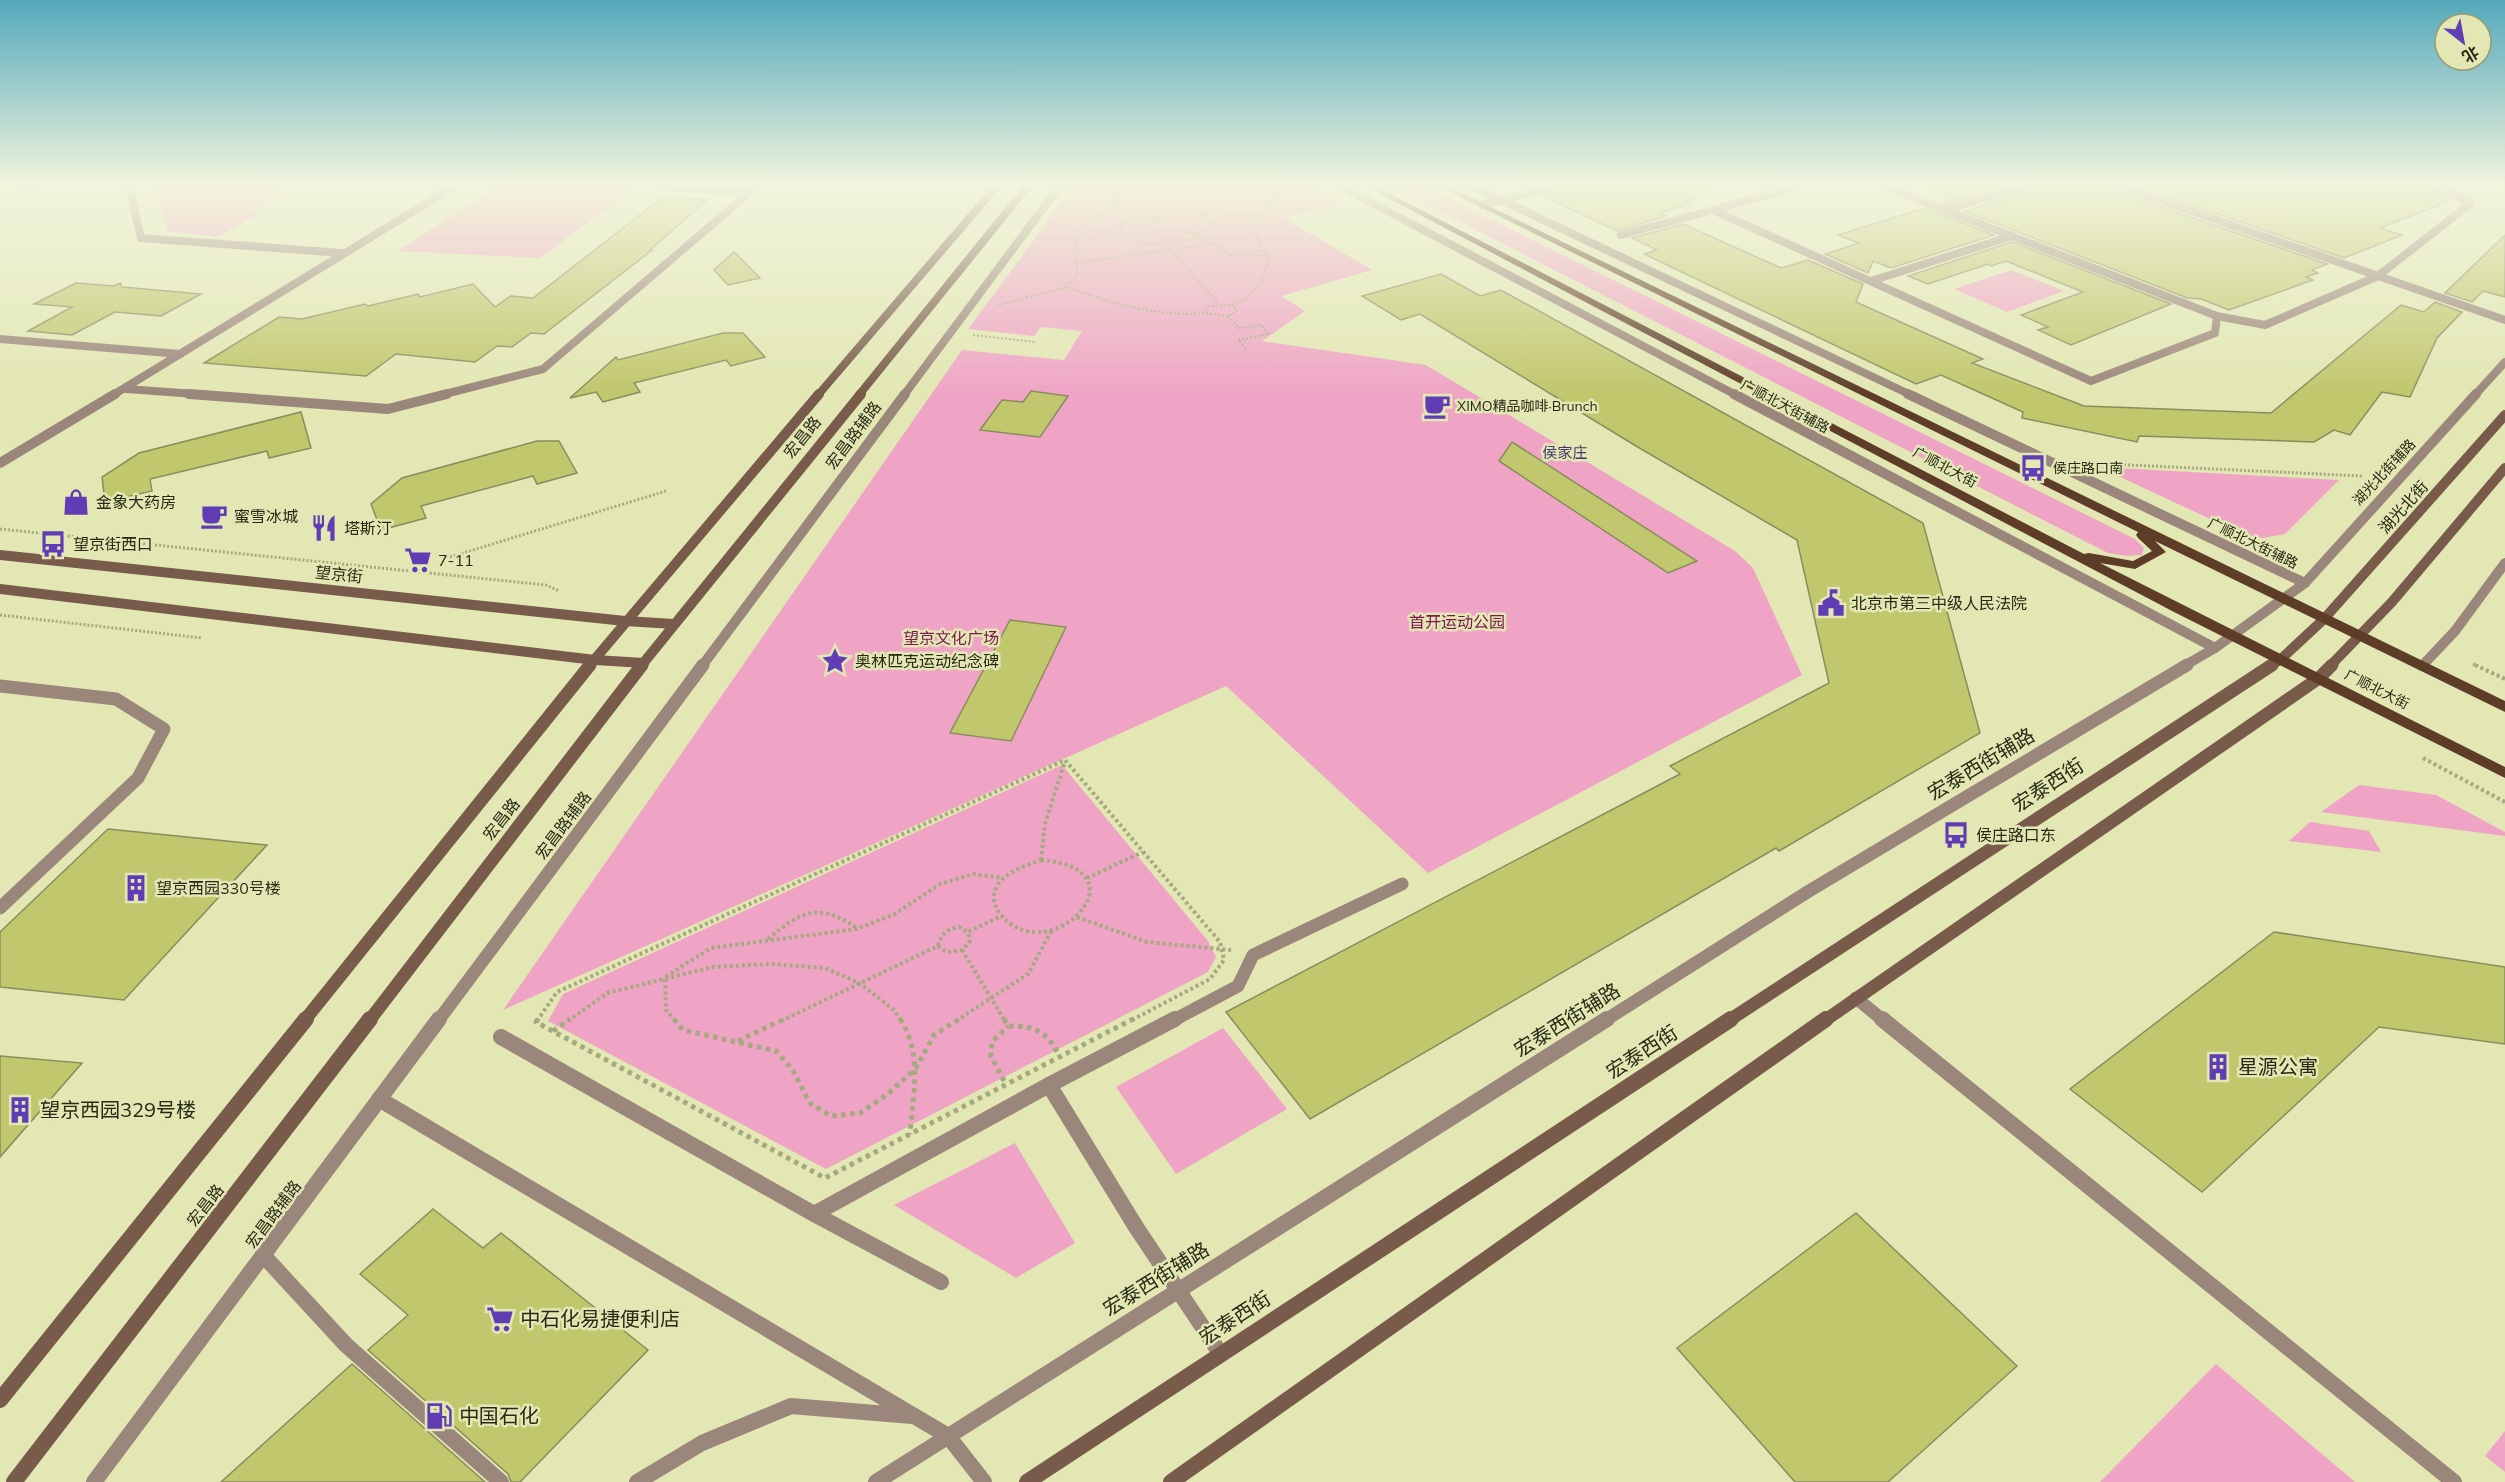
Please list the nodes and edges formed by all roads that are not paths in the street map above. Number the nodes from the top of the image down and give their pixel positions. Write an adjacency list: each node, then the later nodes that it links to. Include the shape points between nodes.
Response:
1 (337, 256): 20 (street)
2 (675, 256): 22 (street, via 543,369 388,409)
3 (937, 256): 34 (main road, 宏昌路)
4 (971, 256): 35 (main road, 宏昌路)
5 (1007, 256): 52 (street, 宏昌路辅路)
6 (1473, 256): 38 (street, 广顺北大街辅路)
7 (1503, 256): 27 (main road, 广顺北大街)
8 (1584, 256): 26 (main road, 广顺北大街)
9 (1620, 256): 30 (street, 广顺北大街辅路)
10 (1816, 256): 16 (street)
11 (1949, 256): 16 (street)
12 (2064, 256): 17 (street)
13 (2321, 256): 15 (street)
14 (2403, 256): 15 (street)
15 (2378, 276): 17 (street, via 2265,325); 18 (street)
16 (1871, 281): 17 (street, via 2091,381 2215,333)
17 (2217, 316)
18 (2505, 320)
19 (0, 339): 20 (street)
20 (180, 354): 22 (street)
21 (2505, 362): 30 (street, 湖光北街辅路)
22 (127, 389): 24 (street)
23 (2505, 415): 33 (main road, 湖光北街)
24 (0, 464)
25 (2505, 468): 37 (main road)
26 (2128, 523): 27 (main road, via 2160,552 2135,565); 32 (main road, 广顺北大街)
27 (2074, 554): 36 (main road, 广顺北大街)
28 (0, 555): 34 (main road, 望京街)
29 (2505, 563): 42 (street, via 2455,630)
30 (2305, 583): 32 (street, 湖光北街辅路)
31 (0, 589): 40 (main road)
32 (2285, 600): 33 (main road, 广顺北大街); 36 (street, 宏泰西街辅路)
33 (2324, 619): 37 (main road, 广顺北大街); 39 (main road, 湖光北街)
34 (625, 621): 35 (main road, 望京街); 40 (main road, 宏昌路)
35 (674, 624): 41 (main road, 宏昌路)
36 (2233, 636): 38 (street, 宏泰西街辅路); 39 (main road, 广顺北大街)
37 (2361, 636): 42 (main road, 广顺北大街); 43 (main road)
38 (2215, 648): 56 (street, 宏泰西街辅路, via 1809,891)
39 (2281, 659): 43 (main road, 广顺北大街); 57 (main road, 宏泰西街)
40 (595, 660): 41 (main road); 58 (main road, 宏昌路)
41 (644, 663): 61 (main road, 宏昌路)
42 (2422, 666): 45 (main road, 广顺北大街)
43 (2319, 678): 46 (main road, 广顺北大街); 49 (main road)
44 (0, 686): 48 (street, via 116,699 164,729 138,778)
45 (2505, 707)
46 (2505, 773)
47 (1402, 884): 51 (street, via 1253,956 1238,986)
48 (0, 908)
49 (1856, 998): 68 (main road); 69 (street)
50 (501, 1037): 53 (street)
51 (1049, 1085): 53 (street); 56 (street)
52 (379, 1099): 54 (street, 宏昌路辅路); 59 (street)
53 (814, 1214): 55 (street)
54 (263, 1255): 62 (street, 宏昌路辅路); 63 (street, via 346,1345)
55 (941, 1282)
56 (1178, 1291): 57 (street); 60 (street, 宏泰西街辅路)
57 (1220, 1353): 67 (main road, 宏泰西街)
58 (0, 1400)
59 (917, 1417): 60 (street); 64 (street, via 791,1406 702,1443)
60 (948, 1436): 65 (street, 宏泰西街辅路); 66 (street)
61 (15, 1482)
62 (94, 1482)
63 (501, 1482)
64 (637, 1482)
65 (876, 1482)
66 (984, 1482)
67 (1027, 1482)
68 (1171, 1482)
69 (2454, 1482)

